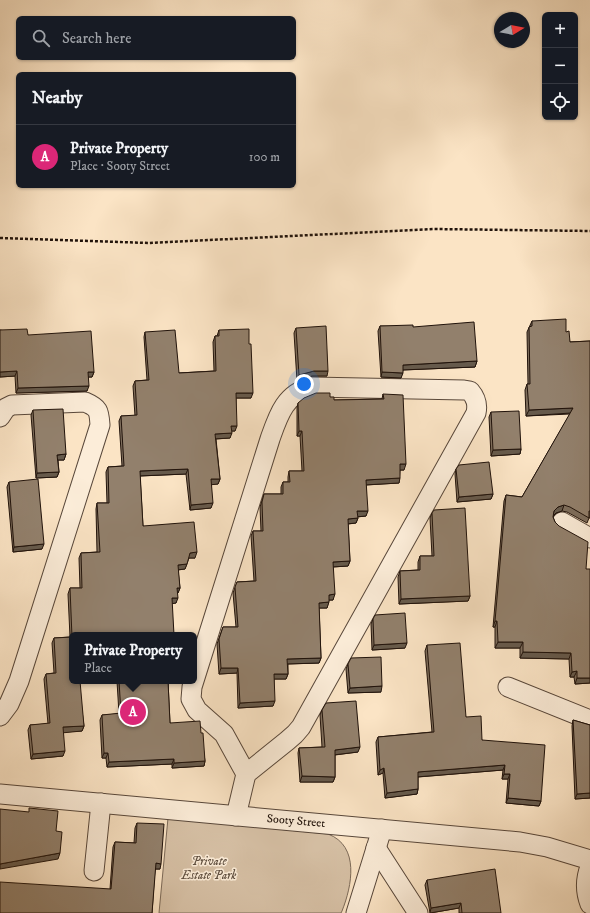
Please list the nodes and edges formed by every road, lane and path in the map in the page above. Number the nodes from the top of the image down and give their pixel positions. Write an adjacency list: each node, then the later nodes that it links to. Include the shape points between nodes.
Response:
1 (590, 231): 2 (path, via 434,228 149,243)
2 (0, 238)
3 (0, 418): 9 (street, via 6,408 12,405 85,402 98,411 100,425 19,681 10,704)
4 (562, 522): 5 (street)
5 (590, 538)
6 (197, 671): 11 (street, via 270,439 283,408 295,393 312,387 470,391 476,401 476,413 300,727 291,738)
7 (193, 684): 11 (street, via 192,699 197,710 224,734)
8 (508, 687): 10 (street)
9 (0, 716)
10 (590, 720)
11 (246, 774): 14 (street)
12 (0, 794): 13 (street, Sooty Street)
13 (101, 803): 14 (street, Sooty Street); 19 (street)
14 (236, 816): 15 (street, Sooty Street)
15 (382, 829): 16 (street); 17 (street, Sooty Street, via 532,843)
16 (376, 848): 21 (street); 22 (street)
17 (590, 860)
18 (590, 867): 20 (street, via 586,878 586,895)
19 (94, 871)
20 (590, 904)
21 (356, 913)
22 (418, 913)

